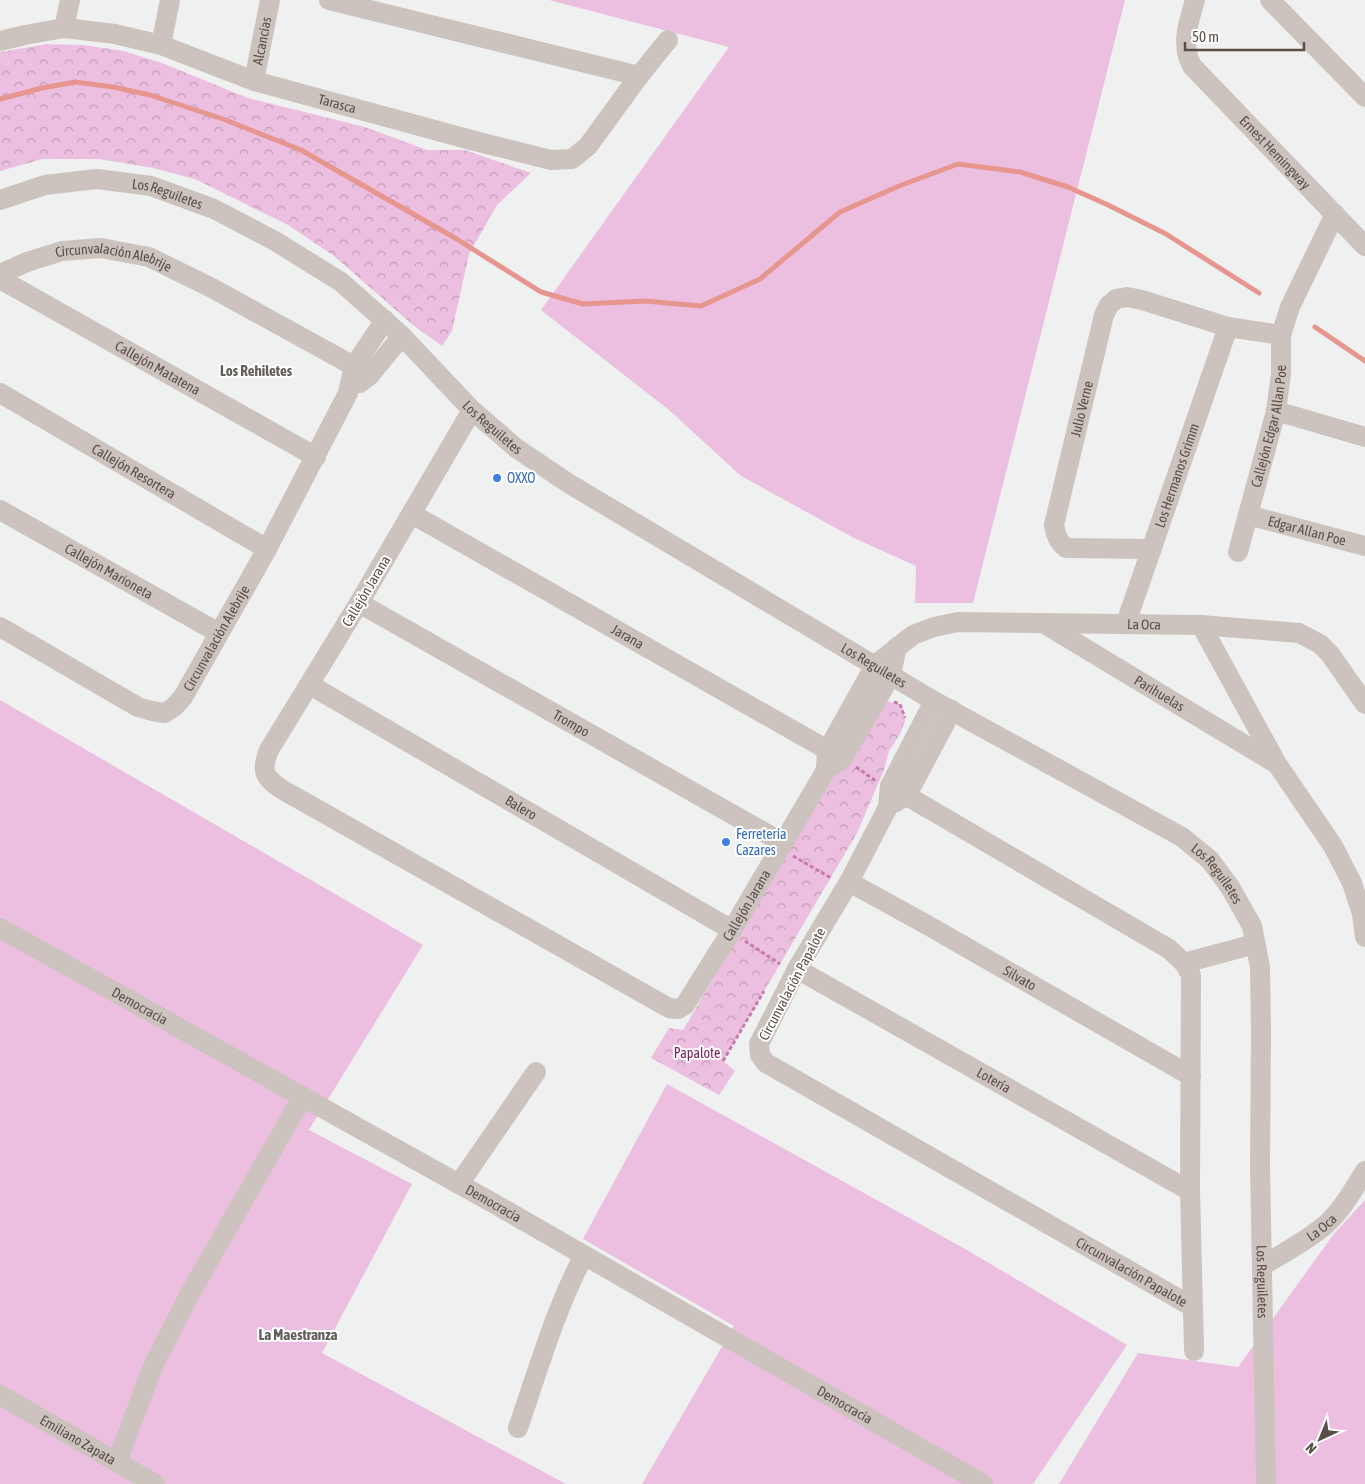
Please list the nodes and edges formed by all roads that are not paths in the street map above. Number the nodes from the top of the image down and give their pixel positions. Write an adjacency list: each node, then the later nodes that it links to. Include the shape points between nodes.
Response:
1 (70, 0): 7 (street)
2 (170, 0): 10 (street)
3 (270, 0): 12 (street, Alcancías)
4 (329, 0): 11 (street)
5 (1195, 0): 15 (street, Ernest Hemingway, via 1184,45 1192,66)
6 (1270, 0): 13 (street)
7 (64, 28): 9 (street, Tarasca); 10 (street, Tarasca, via 115,34)
8 (668, 40): 11 (street, Tarasca)
9 (0, 41)
10 (161, 45): 12 (street, Tarasca)
11 (639, 76): 12 (street, Tarasca, via 588,146 572,159 551,160)
12 (254, 81)
13 (1365, 97)
14 (0, 200): 19 (street, Los Reguiletes, via 45,185 96,179 151,186 214,209 275,240 341,282)
15 (1335, 214): 16 (street, Ernest Hemingway); 21 (street)
16 (1365, 246)
17 (0, 274): 23 (street, Circunvalación Alebrije, via 62,251 102,248 149,257)
18 (0, 279): 28 (street, Callejón Matatena)
19 (385, 320): 22 (street, Los Reguiletes); 23 (street)
20 (1228, 327): 21 (street); 34 (street, Los Hermanos Grimm); 34 (street, Julio Verne, via 1127,296 1116,299 1104,315 1054,525 1055,535 1066,548)
21 (1280, 335): 26 (street, Callejón Edgar Allan Poe, via 1281,374)
22 (402, 336): 23 (street); 25 (street, Los Reguiletes)
23 (362, 371): 28 (street, Circunvalación Alebrije)
24 (0, 393): 33 (street, Callejón Resortera)
25 (472, 410): 30 (street, Callejón Jarana); 42 (street, Los Reguiletes, via 516,448 568,483)
26 (1276, 411): 27 (street); 31 (street, Callejón Edgar Allan Poe)
27 (1365, 437)
28 (316, 457): 33 (street, Circunvalación Alebrije)
29 (0, 510): 41 (street, Callejón Marioneta)
30 (412, 514): 36 (street, Callejón Jarana); 47 (street, Jarana)
31 (1248, 515): 32 (street, Edgar Allan Poe); 35 (street, Callejón Edgar Allan Poe)
32 (1365, 546)
33 (267, 549): 41 (street, Circunvalación Alebrije)
34 (1152, 549): 38 (street, Los Hermanos Grimm)
35 (1238, 552)
36 (359, 603): 43 (street, Callejón Jarana); 50 (street, Trompo)
37 (1043, 623): 38 (street, La Oca); 42 (street, La Oca, via 958,622 934,627 897,647); 48 (street, Parihuelas)
38 (1126, 623): 39 (street, La Oca)
39 (1201, 625): 45 (street, La Oca, via 1299,634 1310,638 1330,654); 48 (street, Parihuelas)
40 (0, 627): 41 (street, Circunvalación Alebrije, via 138,707 165,713 182,697)
41 (218, 633)
42 (883, 670): 44 (street, Los Reguiletes); 47 (street, Callejón Jarana)
43 (310, 685): 53 (street, Balero); 53 (street, Callejón Jarana, via 264,762 265,773 283,790 669,1008 678,1009 685,1005)
44 (934, 701): 46 (street, Los Reguiletes); 49 (street)
45 (1365, 704)
46 (952, 710): 49 (street); 55 (street, Los Reguiletes, via 1182,837 1210,860 1230,887 1252,926)
47 (832, 760): 50 (street, Callejón Jarana)
48 (1277, 764): 54 (street, Parihuelas, via 1333,846 1352,883)
49 (893, 786): 51 (street, Circunvalación Papalote, via 888,807); 57 (street, via 1169,949)
50 (783, 843): 53 (street, Callejón Jarana)
51 (837, 878): 56 (street, Circunvalación Papalote); 59 (street, Silvato, via 948,937)
52 (0, 928): 60 (street, Democracia)
53 (732, 930)
54 (1365, 937)
55 (1255, 944): 57 (street); 65 (street, Los Reguiletes, via 1260,967)
56 (787, 963): 63 (street, Lotería); 66 (street, Circunvalación Papalote, via 759,1044 760,1054 766,1063)
57 (1184, 963): 59 (street, Circunvalación Papalote, via 1191,975)
58 (536, 1072): 62 (street)
59 (1191, 1076): 63 (street, Circunvalación Papalote)
60 (303, 1096): 62 (street, Democracia); 70 (street, via 188,1297 153,1366)
61 (1365, 1171): 65 (street, La Oca, via 1325,1225)
62 (459, 1184): 64 (street, Democracia)
63 (1190, 1191): 66 (street, Circunvalación Papalote)
64 (584, 1255): 69 (street, via 568,1285); 72 (street, Democracia)
65 (1262, 1266): 73 (street, Los Reguiletes)
66 (1193, 1307): 67 (street)
67 (1194, 1351)
68 (0, 1395): 70 (street, Emiliano Zapata)
69 (518, 1428)
70 (117, 1462): 71 (street, Emiliano Zapata)
71 (155, 1484)
72 (983, 1484)
73 (1266, 1484)

